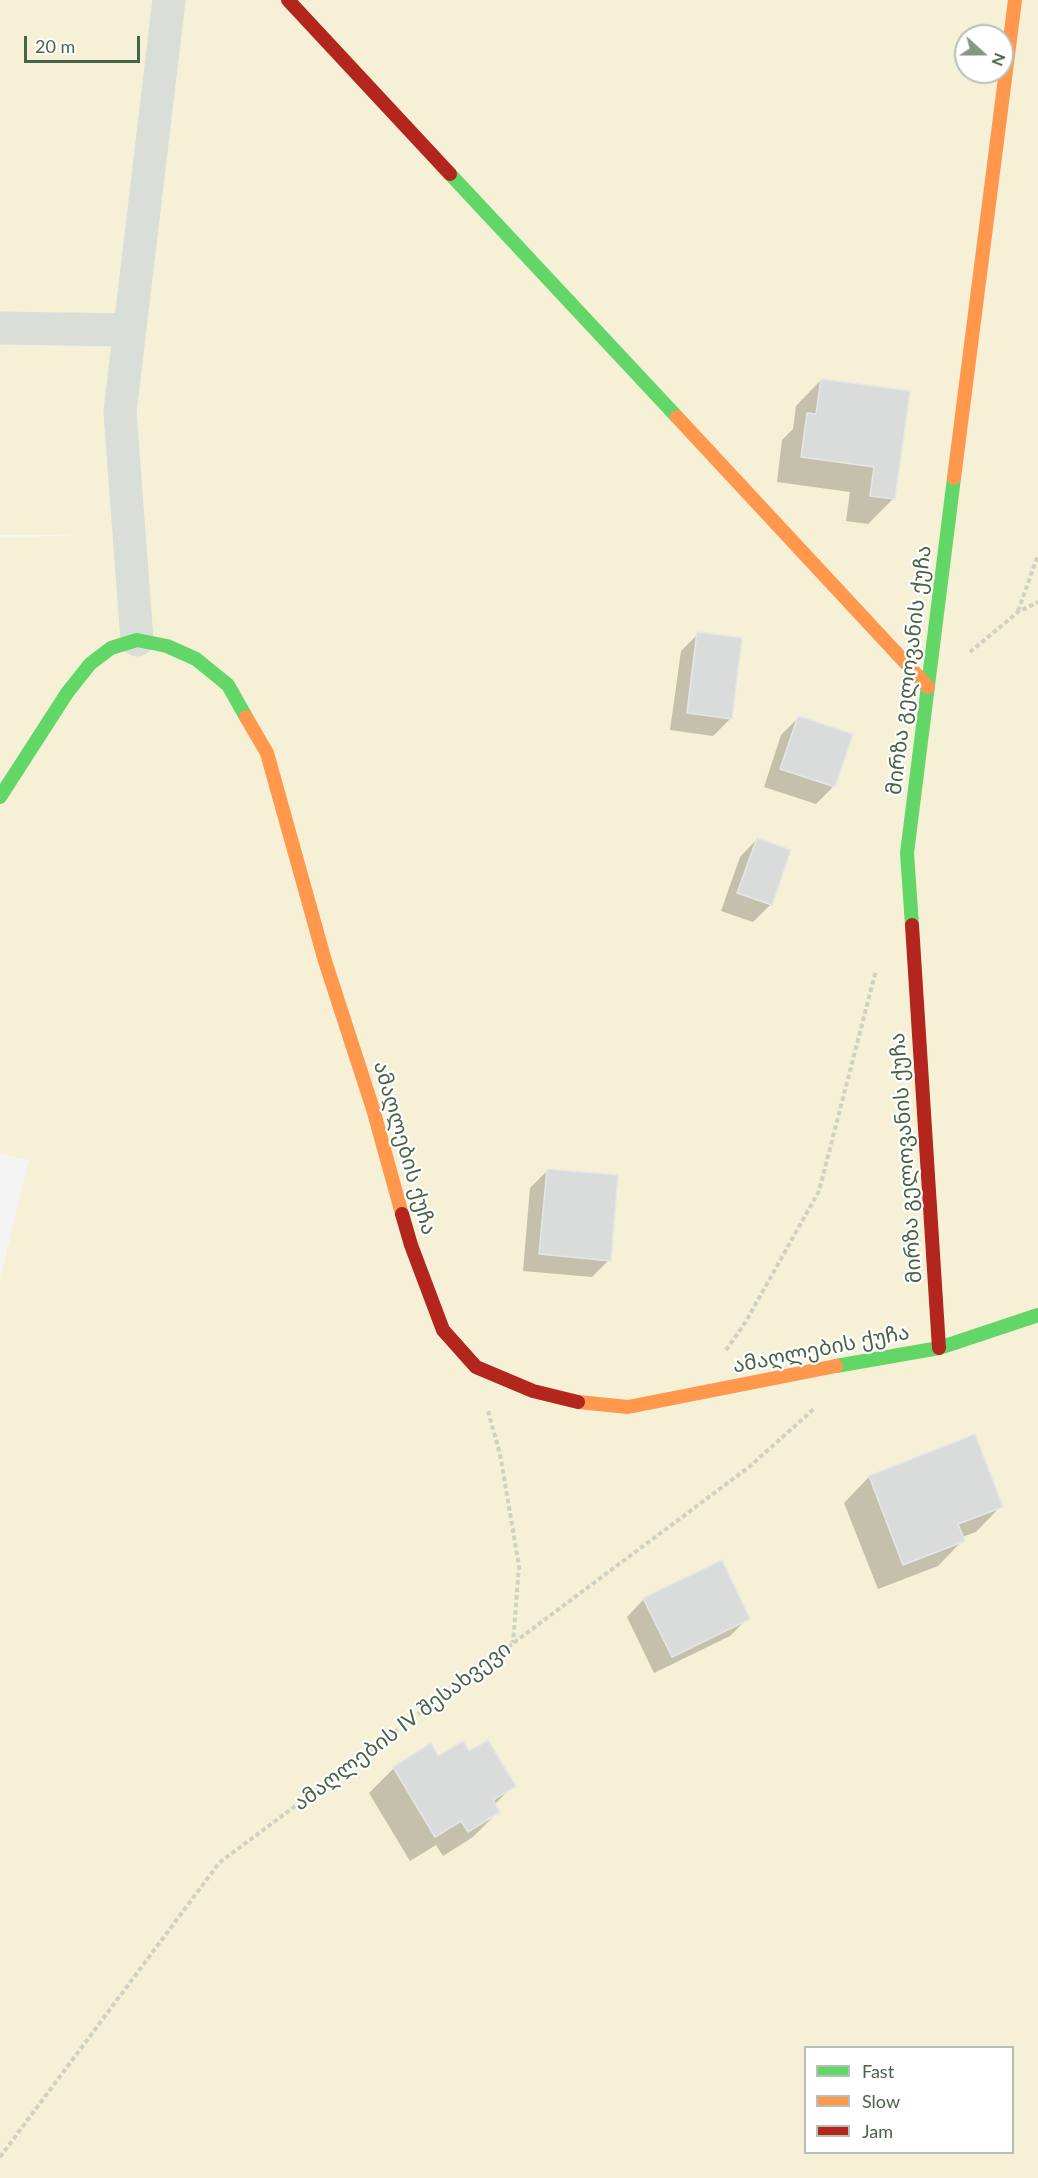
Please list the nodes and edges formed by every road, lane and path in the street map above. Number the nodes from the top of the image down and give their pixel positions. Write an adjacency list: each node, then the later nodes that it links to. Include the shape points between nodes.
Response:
1 (169, 0): 5 (street)
2 (288, 0): 10 (street)
3 (1015, 0): 10 (street, მირზა გელოვანის ქუჩა)
4 (0, 328): 5 (street)
5 (129, 330): 9 (street, via 120,412)
6 (1038, 555): 8 (path)
7 (1038, 602): 8 (path)
8 (1018, 612): 10 (path)
9 (137, 640): 11 (street, via 111,648 90,664); 15 (street, ამაღლების ქუჩა, via 167,646 196,659 228,685 267,753 411,1245 443,1330)
10 (928, 687): 14 (street, მირზა გელოვანის ქუჩა, via 907,853)
11 (0, 797)
12 (878, 964): 16 (path, via 819,1191 745,1323)
13 (1038, 1315): 14 (street, ამაღლების ქუჩა)
14 (939, 1348): 16 (street, ამაღლების ქუჩა)
15 (476, 1367): 16 (street, ამაღლების ქუჩა, via 533,1391 586,1404 628,1407); 18 (path, via 500,1454 519,1566)
16 (693, 1394)
17 (818, 1406): 18 (path, ამაღლების IV შესახვევი, via 749,1467)
18 (513, 1643): 19 (path, ამაღლების IV შესახვევი, via 219,1863)
19 (0, 2157)

